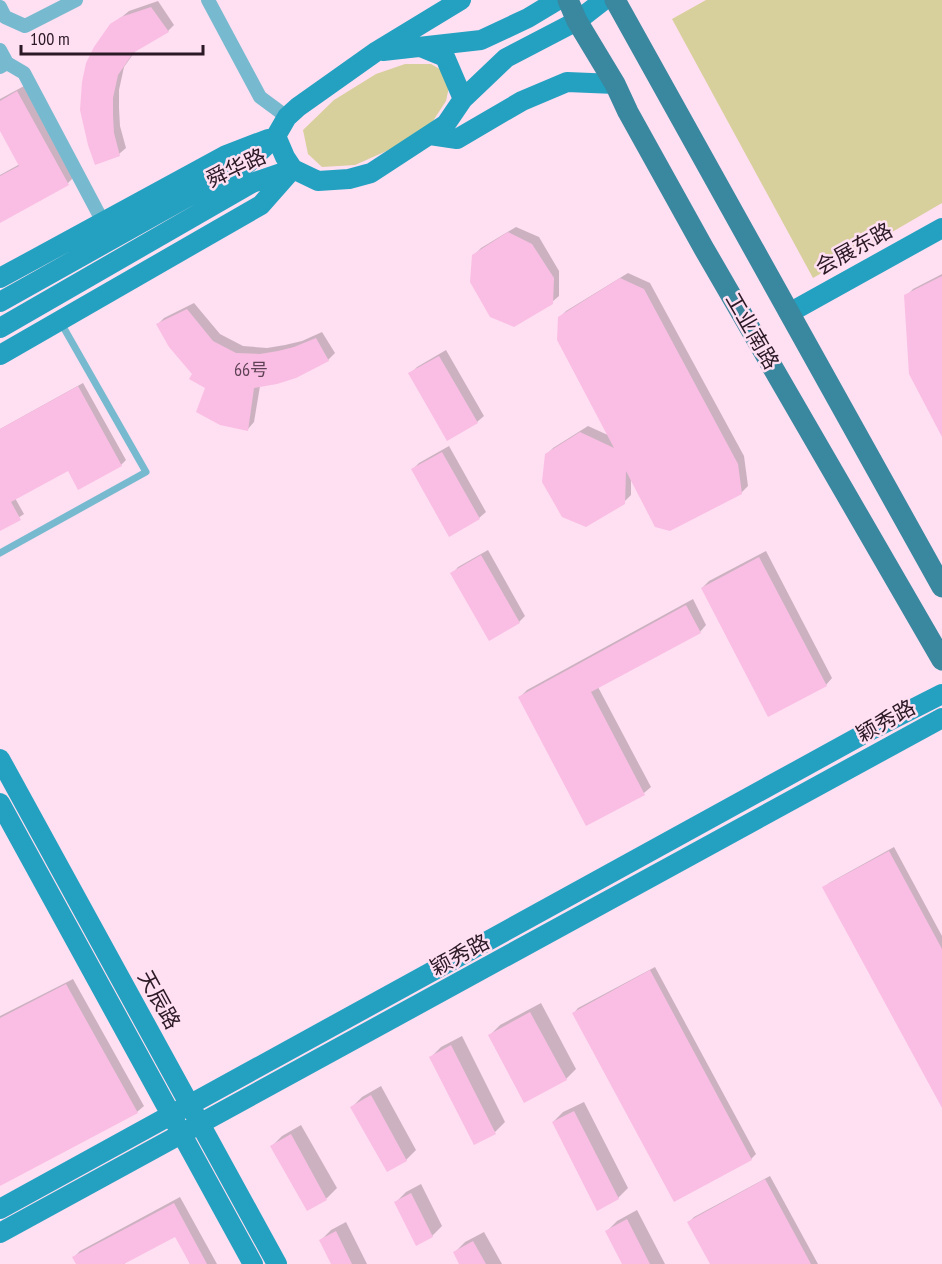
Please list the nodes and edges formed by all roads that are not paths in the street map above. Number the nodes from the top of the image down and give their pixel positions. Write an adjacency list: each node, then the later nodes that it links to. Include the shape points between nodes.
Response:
1 (76, 0): 8 (street, via 25,26 5,17)
2 (208, 0): 16 (street, via 260,97)
3 (461, 0): 12 (main road)
4 (558, 0): 10 (main road, 舜华路, via 481,40)
5 (568, 0): 9 (main road, 工业南路)
6 (604, 0): 9 (main road, 舜华路)
7 (615, 0): 24 (main road, 工业南路)
8 (0, 7)
9 (577, 21): 14 (main road, 工业南路); 15 (main road, 舜华路, via 506,58)
10 (421, 47): 12 (main road, 舜华路); 15 (main road, via 445,57)
11 (0, 50): 13 (street)
12 (377, 51): 16 (main road, 舜华路)
13 (3, 65): 20 (street, via 24,73)
14 (615, 84): 17 (main road, via 567,82 522,101 457,139); 30 (main road, 工业南路, via 703,247)
15 (463, 99): 17 (main road, 舜华路, via 446,124)
16 (287, 117): 18 (main road, 舜华路)
17 (430, 135): 19 (main road, 舜华路, via 371,172 349,179 318,181)
18 (276, 136): 19 (main road); 20 (main road, via 226,155); 23 (main road, 舜华路, via 248,163)
19 (293, 169): 25 (main road, via 261,205); 26 (main road, 舜华路, via 252,183)
20 (103, 222): 22 (main road)
21 (942, 228): 24 (main road, 会展东路)
22 (0, 278)
23 (0, 302)
24 (789, 313): 29 (main road, 工业南路)
25 (60, 321): 27 (main road); 28 (lane, via 146,472)
26 (0, 328)
27 (0, 355)
28 (0, 553)
29 (942, 587)
30 (942, 660)
31 (942, 694): 35 (main road, 颖秀路)
32 (942, 718): 37 (main road, 颖秀路)
33 (0, 759): 35 (main road, 天辰路)
34 (0, 803): 36 (main road)
35 (190, 1105): 36 (main road, 颖秀路); 37 (main road, 天辰路)
36 (171, 1115): 38 (main road); 39 (main road, 颖秀路)
37 (200, 1124): 38 (main road, 颖秀路); 42 (main road, 天辰路)
38 (181, 1134): 40 (main road, 颖秀路); 41 (main road)
39 (0, 1209)
40 (0, 1233)
41 (253, 1264)
42 (277, 1264)

